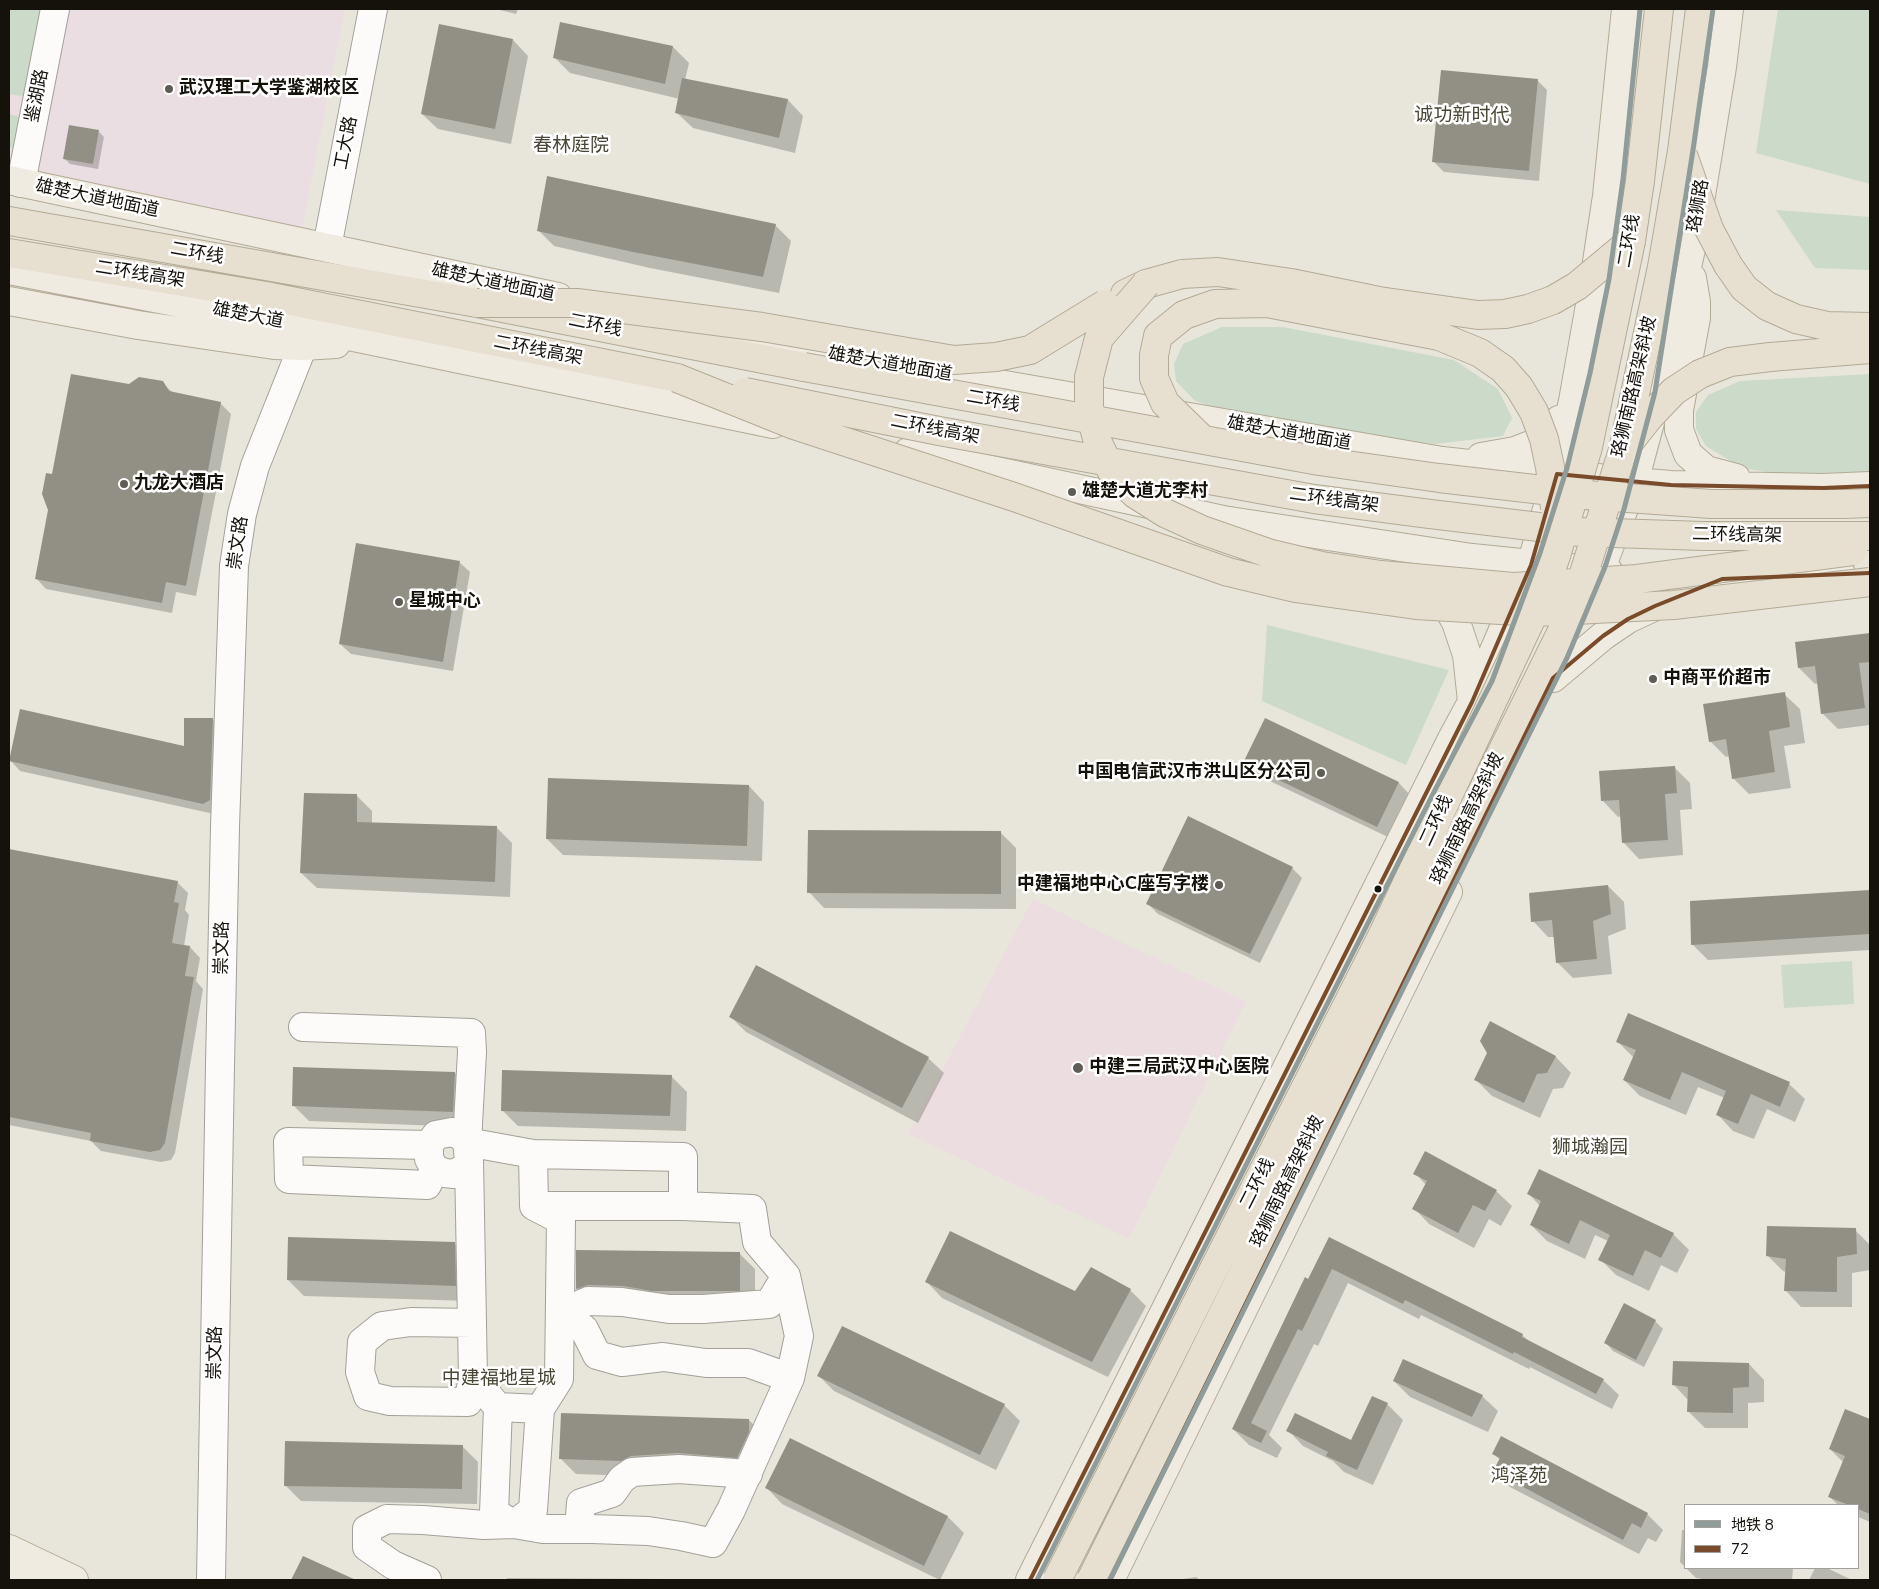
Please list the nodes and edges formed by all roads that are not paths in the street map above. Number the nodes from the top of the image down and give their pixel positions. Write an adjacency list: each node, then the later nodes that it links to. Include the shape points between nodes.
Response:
1 (55, 9): 8 (street, 鉴湖路)
2 (373, 9): 11 (street, 工大路)
3 (1626, 9): 22 (main road, via 1606,196)
4 (1660, 9): 10 (highway, 二环线)
5 (1700, 9): 7 (highway, 珞狮南路高架斜坡)
6 (1729, 9): 13 (main road, 珞狮路)
7 (1682, 151): 18 (highway, bridge, via 1709,229 1744,288 1767,306 1796,319 1827,326); 24 (highway, 珞狮南路高架斜坡, bridge, via 1662,267)
8 (15, 182): 11 (main road, 雄楚大道地面道)
9 (9, 221): 17 (highway, 二环线)
10 (1631, 241): 15 (highway, bridge, via 1577,286 1544,303 1505,314 1478,315 1379,302 1291,283 1218,272 1182,274); 34 (highway, 二环线, bridge, via 1588,447)
11 (327, 247): 25 (main road, 雄楚大道地面道, via 769,344)
12 (9, 253): 21 (highway, 二环线高架, via 266,296)
13 (1689, 260): 27 (main road, 珞狮路); 29 (main road, via 1696,318 1679,410 1679,430 1688,454 1706,470 1738,479)
14 (9, 270): 19 (main road, 雄楚大道)
15 (1146, 284): 17 (highway, bridge, via 1105,304 1030,350 996,357 954,360 762,327 576,303); 37 (highway, bridge, via 1099,338 1089,377 1089,408 1098,443 1112,472 1135,494 1165,514 1268,553 1381,576 1513,586)
16 (9, 301): 19 (main road, via 138,325 274,345)
17 (477, 303): 23 (highway, 二环线, bridge, via 814,369)
18 (1870, 327)
19 (307, 337): 32 (main road, via 376,342 1224,520); 61 (street, 崇文路, via 255,466 242,514 234,566)
20 (1870, 349): 24 (highway, bridge, via 1730,362 1700,374 1674,391)
21 (677, 378): 31 (highway, 二环线高架, bridge, via 939,431 1314,499 1581,532); 39 (highway, bridge, via 794,425 1228,572 1295,588 1416,605 1535,612 1674,605)
22 (1573, 400): 25 (main road, via 1552,429 1533,444 1498,455); 26 (main road)
23 (1192, 437): 30 (highway, 二环线, bridge, via 1318,461 1586,495 1711,504); 34 (highway, bridge, via 1165,403 1154,378 1158,336 1184,315 1216,304 1267,304 1439,336 1480,353 1503,369 1534,412 1544,439 1556,513)
24 (1623, 450): 65 (highway, 珞狮南路高架斜坡, bridge, via 1564,627)
25 (1442, 461): 26 (main road, 雄楚大道地面道)
26 (1557, 474): 27 (main road, 雄楚大道地面道); 34 (main road)
27 (1634, 482): 29 (main road, 雄楚大道地面道); 35 (main road, 珞狮路)
28 (1870, 486): 29 (main road, 雄楚大道地面道)
29 (1801, 488)
30 (1870, 503)
31 (1870, 536)
32 (1370, 543): 34 (main road, via 1472,558); 41 (main road, via 1406,562 1435,586 1456,622 1467,655)
33 (1870, 548): 37 (highway, bridge)
34 (1543, 561): 35 (main road); 41 (main road); 64 (highway, 二环线, bridge, via 1540,600 1384,932)
35 (1600, 572): 37 (main road); 40 (main road, 珞狮路)
36 (1870, 573): 38 (main road)
37 (1666, 576): 38 (main road)
38 (1722, 579): 40 (main road, via 1628,619)
39 (1870, 582)
40 (1553, 678): 66 (main road, 珞狮路)
41 (1472, 702): 63 (main road)
42 (303, 1027): 43 (street, via 471,1033)
43 (468, 1151): 43 (street, via 461,1136 452,1132 436,1136 432,1157 445,1173 454,1174 464,1168); 44 (street); 49 (street)
44 (533, 1154): 45 (street); 46 (street, via 683,1157)
45 (534, 1206): 46 (street); 48 (street, via 560,1220)
46 (683, 1206): 47 (street, via 752,1209 757,1242)
47 (786, 1276): 48 (street, via 769,1304 669,1309 588,1301); 51 (street, via 799,1336)
48 (560, 1313): 51 (street, via 584,1329 597,1355 622,1362 663,1357 748,1363); 53 (street, via 559,1379)
49 (472, 1323): 50 (street); 50 (street, via 411,1322 382,1326 362,1342 360,1372 368,1396 390,1401 468,1402)
50 (473, 1378): 52 (street)
51 (790, 1378): 54 (street)
52 (498, 1407): 53 (street); 55 (street, via 494,1513)
53 (540, 1408): 55 (street, via 533,1510)
54 (748, 1474): 56 (street, via 679,1469 632,1472 612,1493 581,1503); 56 (street, via 713,1543 648,1531)
55 (514, 1524): 56 (street, via 543,1529); 62 (street, via 387,1519 367,1529 367,1547 393,1565)
56 (579, 1529)
57 (9, 1549): 60 (main road)
58 (9, 1572): 59 (main road)
59 (25, 1580)
60 (74, 1580)
61 (211, 1580)
62 (427, 1580)
63 (1030, 1580)
64 (1057, 1580)
65 (1091, 1580)
66 (1110, 1580)

